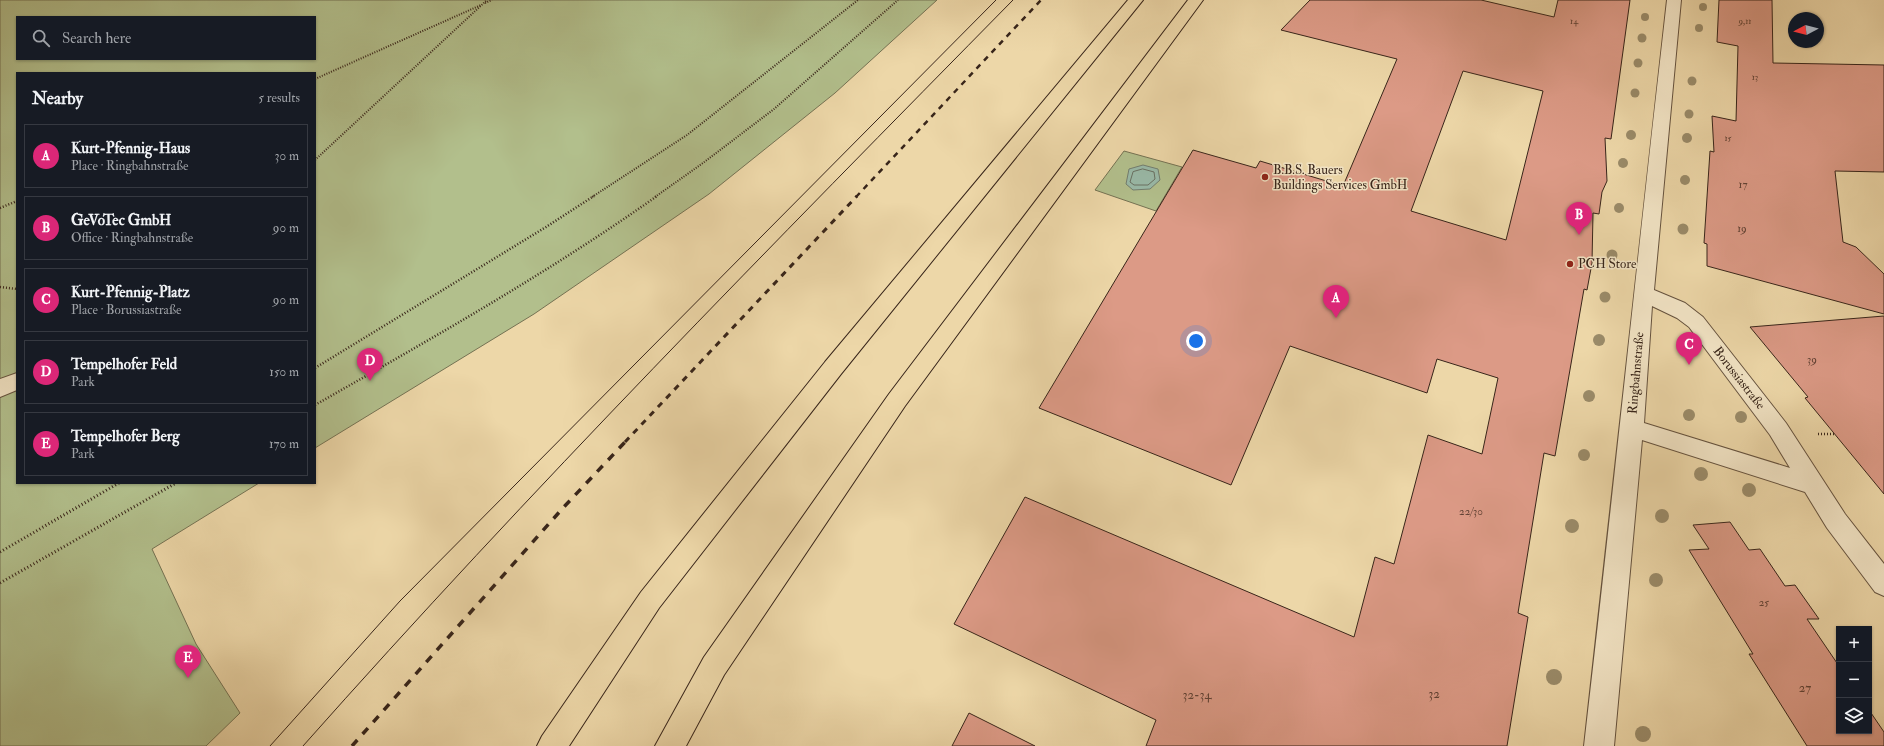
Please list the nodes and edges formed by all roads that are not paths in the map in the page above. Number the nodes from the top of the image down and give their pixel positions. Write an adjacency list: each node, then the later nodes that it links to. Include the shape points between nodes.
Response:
1 (1136, 0): 10 (highway, via 833,368 650,600)
2 (1196, 0): 11 (highway, via 897,400 714,666)
3 (1674, 0): 4 (street, Ringbahnstraße)
4 (1643, 294): 7 (street, Ringbahnstraße); 8 (street, Borussiastraße, via 1678,308 1696,322 1778,428)
5 (16, 382): 6 (street)
6 (0, 388)
7 (1632, 428): 8 (street); 12 (street, Ringbahnstraße)
8 (1814, 485): 9 (street, Borussiastraße, via 1836,521)
9 (1884, 584)
10 (552, 746)
11 (670, 746)
12 (1599, 746)

